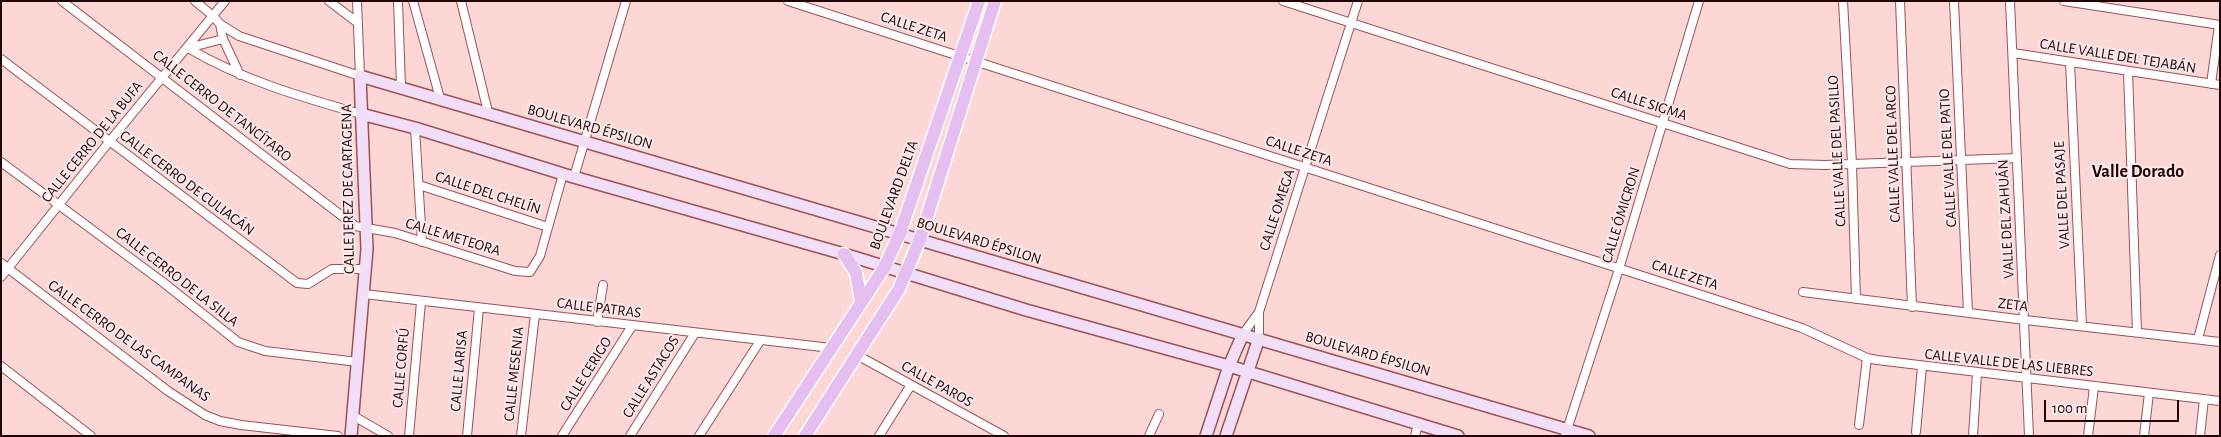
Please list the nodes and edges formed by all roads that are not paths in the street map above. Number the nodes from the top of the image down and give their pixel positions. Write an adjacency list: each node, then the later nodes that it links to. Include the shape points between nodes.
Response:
1 (62, 1): 38 (street, CALLE CERRO DE TANCÍTARO)
2 (195, 1): 23 (street)
3 (225, 1): 23 (street, CALLE CERRO DE LA BUFA)
4 (330, 1): 24 (street)
5 (357, 1): 24 (street, CALLE JEREZ DE CARTAGENA)
6 (398, 1): 41 (street)
7 (414, 1): 42 (street)
8 (461, 1): 43 (street)
9 (626, 1): 47 (street)
10 (788, 1): 31 (street, CALLE ZETA)
11 (979, 1): 31 (main road, BOULEVARD DELTA)
12 (994, 1): 33 (main road)
13 (1283, 1): 25 (street, CALLE SIGMA)
14 (1358, 1): 25 (street, CALLE OMEGA)
15 (1699, 1): 45 (street, CALLE ÓMICRON)
16 (1843, 1): 53 (street, CALLE VALLE DEL PASILLO)
17 (1900, 1): 52 (street, CALLE VALLE DEL ARCO)
18 (1954, 1): 50 (street, CALLE VALLE DEL PATIO)
19 (2010, 1): 30 (street, VALLE DEL ZAHUÁN)
20 (2064, 1): 22 (street)
21 (2130, 1): 22 (street)
22 (2132, 11): 27 (street)
23 (213, 16): 26 (street); 29 (street, CALLE CERRO DE LA BUFA)
24 (358, 23): 37 (street, CALLE JEREZ DE CARTAGENA)
25 (1350, 23): 45 (street, CALLE SIGMA); 54 (street, CALLE OMEGA)
26 (220, 24): 28 (street); 37 (street, via 255,42)
27 (2219, 25): 39 (street)
28 (223, 39): 29 (street); 36 (street)
29 (188, 48): 36 (street); 38 (street, CALLE CERRO DE LA BUFA)
30 (2013, 53): 34 (street, CALLE VALLE DEL TEJABÁN); 49 (street, VALLE DEL ZAHUÁN)
31 (961, 57): 33 (street, CALLE ZETA); 60 (main road, BOULEVARD DELTA)
32 (1, 59): 48 (street, CALLE CERRO DE CULIACÁN)
33 (975, 62): 54 (street, CALLE ZETA); 61 (main road)
34 (2070, 62): 35 (street, CALLE VALLE DEL TEJABÁN); 86 (street, VALLE DEL PASAJE)
35 (2128, 71): 39 (street, CALLE VALLE DEL TEJABÁN); 88 (street)
36 (240, 75): 44 (street)
37 (360, 76): 41 (street, BOULEVARD ÉPSILON); 44 (street, CALLE JEREZ DE CARTAGENA)
38 (162, 77): 48 (street, CALLE CERRO DE LA BUFA); 59 (street, CALLE CERRO DE TANCÍTARO, via 348,221)
39 (2210, 84): 40 (street, CALLE VALLE DEL TEJABÁN)
40 (2220, 85)
41 (401, 87): 42 (street, BOULEVARD ÉPSILON)
42 (440, 98): 43 (street, BOULEVARD ÉPSILON)
43 (488, 112): 47 (street, BOULEVARD ÉPSILON)
44 (361, 114): 46 (street); 59 (street, CALLE JEREZ DE CARTAGENA)
45 (1662, 123): 53 (street, CALLE SIGMA, via 1790,164); 69 (street, CALLE ÓMICRON)
46 (415, 128): 55 (street); 56 (street)
47 (584, 141): 55 (street); 60 (street, BOULEVARD ÉPSILON)
48 (109, 142): 57 (street, CALLE CERRO DE LA BUFA); 68 (street, CALLE CERRO DE CULIACÁN, via 297,283 308,284 332,269)
49 (2017, 158): 50 (street, CALLE SIGMA); 83 (street, VALLE DEL ZAHUÁN)
50 (1962, 160): 52 (street, CALLE SIGMA); 81 (street, CALLE VALLE DEL PATIO)
51 (1, 162): 57 (street, CALLE CERRO DE LA SILLA)
52 (1907, 162): 53 (street, CALLE SIGMA); 78 (street, CALLE VALLE DEL ARCO)
53 (1852, 164): 75 (street, CALLE VALLE DEL PASILLO)
54 (1305, 167): 69 (street, CALLE ZETA); 80 (street, CALLE OMEGA)
55 (569, 175): 58 (street); 63 (street)
56 (419, 185): 58 (street, CALLE DEL CHELÍN); 62 (street)
57 (59, 206): 66 (street, CALLE CERRO DE LA BUFA); 98 (street, CALLE CERRO DE LA SILLA, via 238,342 265,351)
58 (548, 227): 62 (street, CALLE METEORA, via 540,256 530,272 515,271)
59 (367, 229): 62 (street, CALLE METEORA); 68 (street, CALLE JEREZ DE CARTAGENA)
60 (900, 233): 61 (street, BOULEVARD ÉPSILON); 67 (main road, BOULEVARD DELTA)
61 (920, 239): 70 (main road); 90 (street, BOULEVARD ÉPSILON)
62 (422, 242)
63 (844, 254): 67 (street); 77 (main road, via 856,273)
64 (2220, 256): 92 (street)
65 (1, 263): 66 (street, CALLE CERRO DE LAS CAMPANAS)
66 (8, 268): 71 (street, CALLE CERRO DE LA BUFA); 120 (street, CALLE CERRO DE LAS CAMPANAS, via 168,391 205,415 240,425)
67 (884, 268): 70 (street); 77 (main road, BOULEVARD DELTA)
68 (366, 269): 74 (street, CALLE JEREZ DE CARTAGENA)
69 (1619, 269): 87 (street, CALLE ZETA); 116 (street, CALLE ÓMICRON)
70 (906, 274): 96 (main road); 100 (street)
71 (1, 277)
72 (603, 285): 84 (street)
73 (1802, 292): 75 (street, ZETA)
74 (364, 294): 76 (street, CALLE PATRAS); 98 (street, CALLE JEREZ DE CARTAGENA)
75 (1856, 299): 78 (street, ZETA)
76 (420, 302): 79 (street, CALLE PATRAS); 123 (street, CALLE CORFÚ)
77 (862, 302): 95 (main road, BOULEVARD DELTA)
78 (1912, 307): 81 (street, ZETA)
79 (479, 308): 82 (street, CALLE PATRAS); 124 (street, CALLE LARISA)
80 (1259, 312): 90 (street, CALLE OMEGA); 91 (street, CALLE OMEGA)
81 (1968, 313): 83 (street, ZETA)
82 (535, 314): 84 (street, CALLE PATRAS); 125 (street, CALLE MESENIA)
83 (2025, 320): 86 (street, ZETA); 104 (street, VALLE DEL ZAHUÁN)
84 (597, 322): 85 (street, CALLE PATRAS)
85 (632, 326): 89 (street, CALLE PATRAS); 126 (street, CALLE CERIGO)
86 (2082, 326): 88 (street, ZETA)
87 (1802, 328): 97 (street, CALLE VALLE DE LAS LIEBRES)
88 (2137, 332): 92 (street, ZETA)
89 (695, 333): 93 (street, CALLE PATRAS); 127 (street, CALLE ASTACOS)
90 (1243, 334): 91 (street, BOULEVARD ÉPSILON); 100 (street)
91 (1258, 338): 102 (street); 116 (street, BOULEVARD ÉPSILON)
92 (2198, 339): 94 (street, ZETA)
93 (760, 341): 95 (street, CALLE PATRAS); 128 (street)
94 (2220, 342)
95 (831, 348): 112 (main road, BOULEVARD DELTA)
96 (857, 355): 105 (street, CALLE PAROS); 131 (main road)
97 (1867, 358): 101 (street, CALLE VALLE DE LAS LIEBRES); 114 (street)
98 (358, 362): 111 (street, CALLE JEREZ DE CARTAGENA)
99 (1, 366): 119 (street)
100 (1229, 366): 102 (street); 135 (street)
101 (1922, 367): 103 (street, CALLE VALLE DE LAS LIEBRES); 117 (street)
102 (1246, 371): 113 (street); 136 (street)
103 (1977, 373): 104 (street, CALLE VALLE DE LAS LIEBRES); 140 (street)
104 (2026, 378): 106 (street, CALLE VALLE DE LAS LIEBRES); 141 (street, VALLE DEL ZAHUÁN)
105 (910, 385): 118 (street); 133 (street, CALLE PAROS)
106 (2094, 386): 107 (street, CALLE VALLE DE LAS LIEBRES); 142 (street)
107 (2149, 392): 108 (street, CALLE VALLE DE LAS LIEBRES); 143 (street)
108 (2204, 399): 109 (street, CALLE VALLE DE LAS LIEBRES); 144 (street)
109 (2220, 401)
110 (1158, 414): 134 (street)
111 (352, 415): 121 (street, CALLE JEREZ DE CARTAGENA); 122 (street)
112 (788, 417): 129 (main road, BOULEVARD DELTA); 130 (main road)
113 (1418, 424): 115 (street); 137 (street)
114 (1860, 425)
115 (1434, 432): 138 (street)
116 (1566, 432): 139 (street, BOULEVARD ÉPSILON)
117 (1916, 432)
118 (880, 434): 132 (street)
119 (91, 436)
120 (338, 436)
121 (351, 436)
122 (388, 436)
123 (409, 436)
124 (467, 436)
125 (521, 436)
126 (562, 436)
127 (630, 436)
128 (699, 436)
129 (774, 436)
130 (782, 436)
131 (805, 436)
132 (890, 436)
133 (1004, 436)
134 (1149, 436)
135 (1206, 436)
136 (1226, 436)
137 (1415, 436)
138 (1458, 436)
139 (1589, 436)
140 (1973, 436)
141 (2029, 436)
142 (2088, 436)
143 (2144, 436)
144 (2200, 436)

